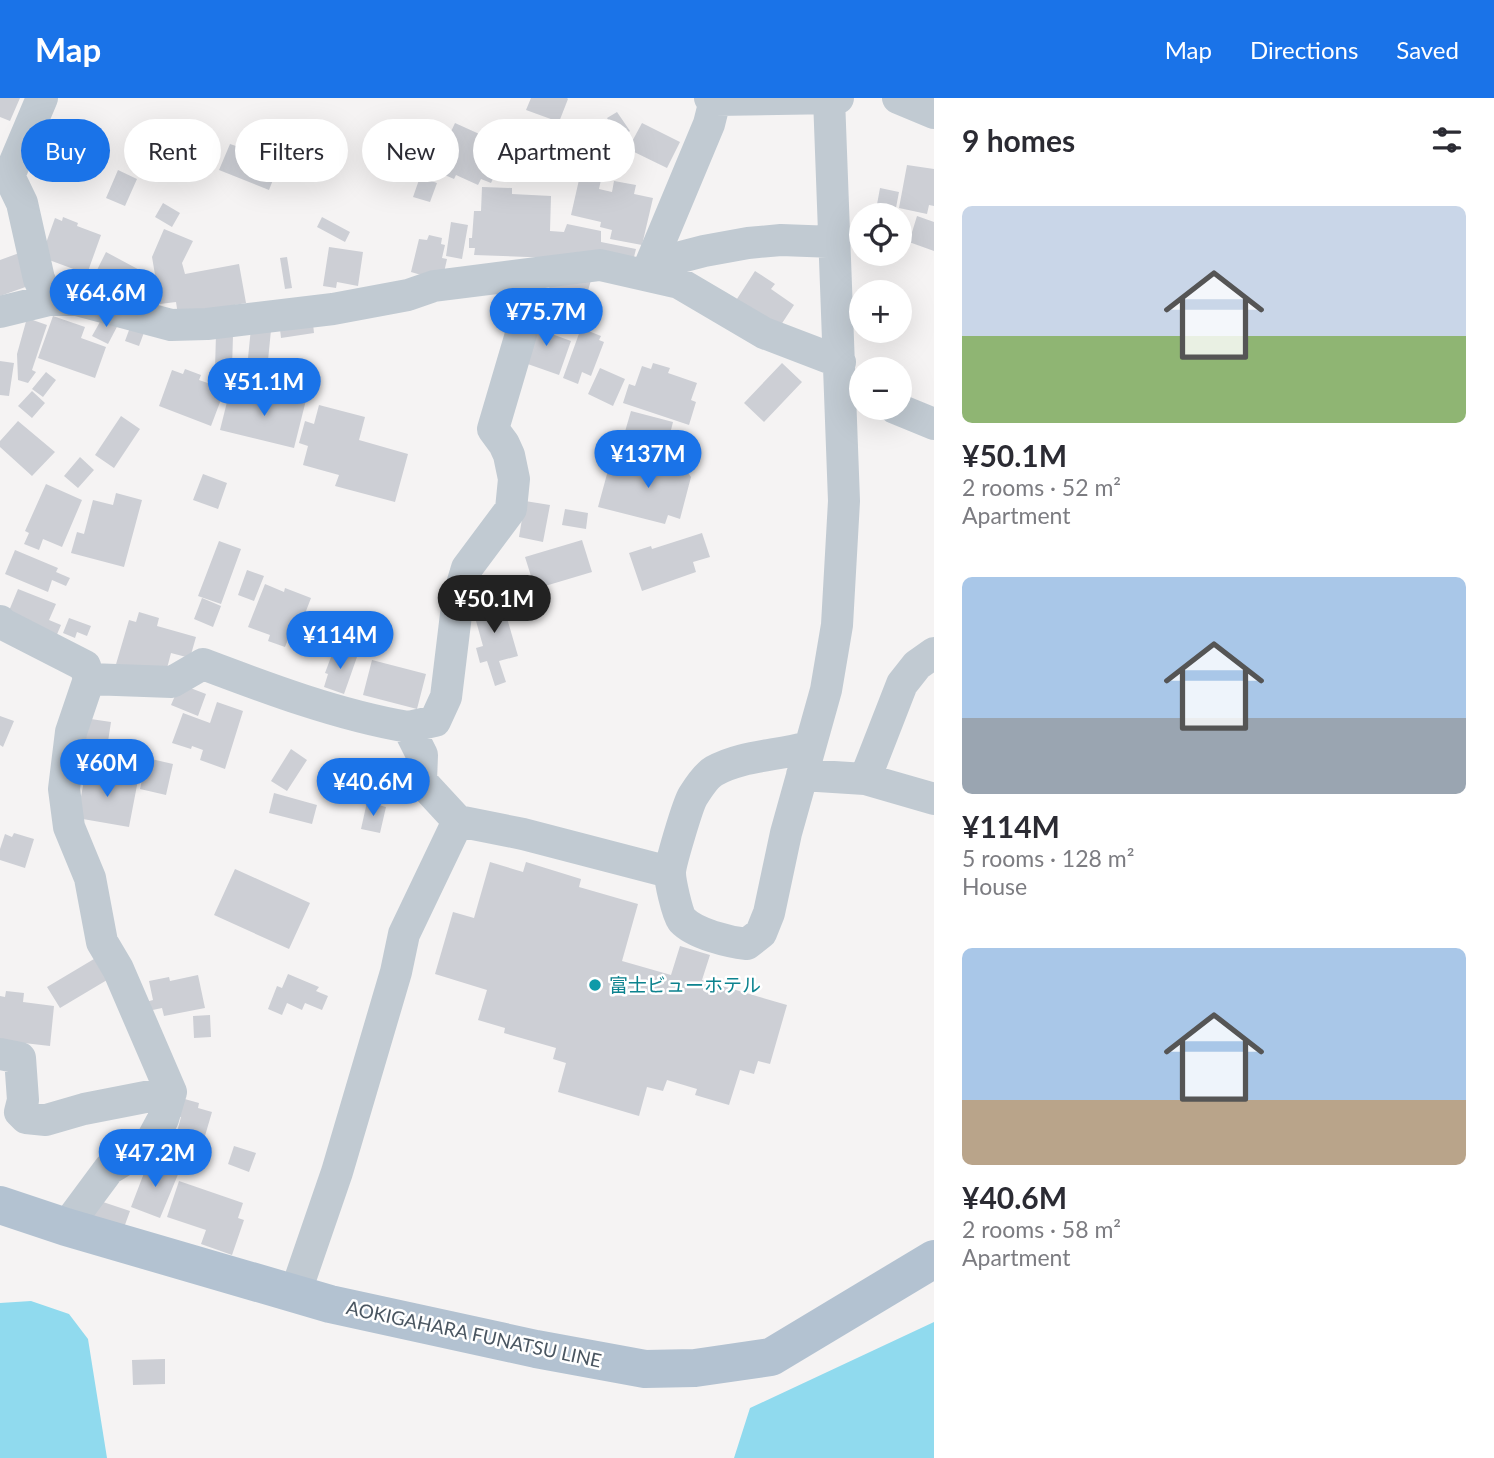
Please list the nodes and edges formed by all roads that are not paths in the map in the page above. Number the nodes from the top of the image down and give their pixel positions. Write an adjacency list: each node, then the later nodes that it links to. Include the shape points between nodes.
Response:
1 (42, 98): 9 (street, via 9,176 22,203 39,279)
2 (832, 98): 4 (street); 6 (street)
3 (898, 98): 5 (street)
4 (713, 99): 8 (street, via 709,124)
5 (934, 113)
6 (834, 242): 8 (street, via 781,240 704,251 677,258); 11 (street)
7 (539, 273): 8 (street, via 600,265); 9 (street, via 434,286 333,309 171,326 77,300); 17 (street, via 493,429 509,456 514,479 511,509 467,568 458,598 446,697 435,721)
8 (653, 276): 11 (street, via 679,284)
9 (49, 300): 10 (street)
10 (0, 312)
11 (848, 381): 18 (street, via 837,625 826,690)
12 (912, 415): 13 (street)
13 (934, 424)
14 (0, 622): 16 (street, via 85,666)
15 (934, 653): 19 (street, via 902,684)
16 (89, 679): 17 (street, via 172,682 203,664 249,682); 24 (street, via 71,732 64,789 69,827 90,878 102,942)
17 (408, 727): 21 (street, via 422,755 421,780)
18 (805, 761): 19 (street); 22 (street, via 786,753 747,759 713,772 692,797); 22 (street, via 761,933 747,944 729,942 683,921)
19 (865, 779): 20 (street)
20 (934, 799)
21 (458, 821): 22 (street); 28 (street, via 404,934 337,1172)
22 (670, 872)
23 (0, 1054): 24 (street, via 20,1058 20,1112 26,1118 46,1120)
24 (171, 1092): 26 (street, via 149,1145 109,1169)
25 (0, 1205): 26 (main road, AOKIGAHARA FUNATSU LINE)
26 (66, 1227): 28 (main road, AOKIGAHARA FUNATSU LINE)
27 (934, 1259): 28 (main road, AOKIGAHARA FUNATSU LINE, via 771,1357 695,1368 645,1369)
28 (295, 1294)

